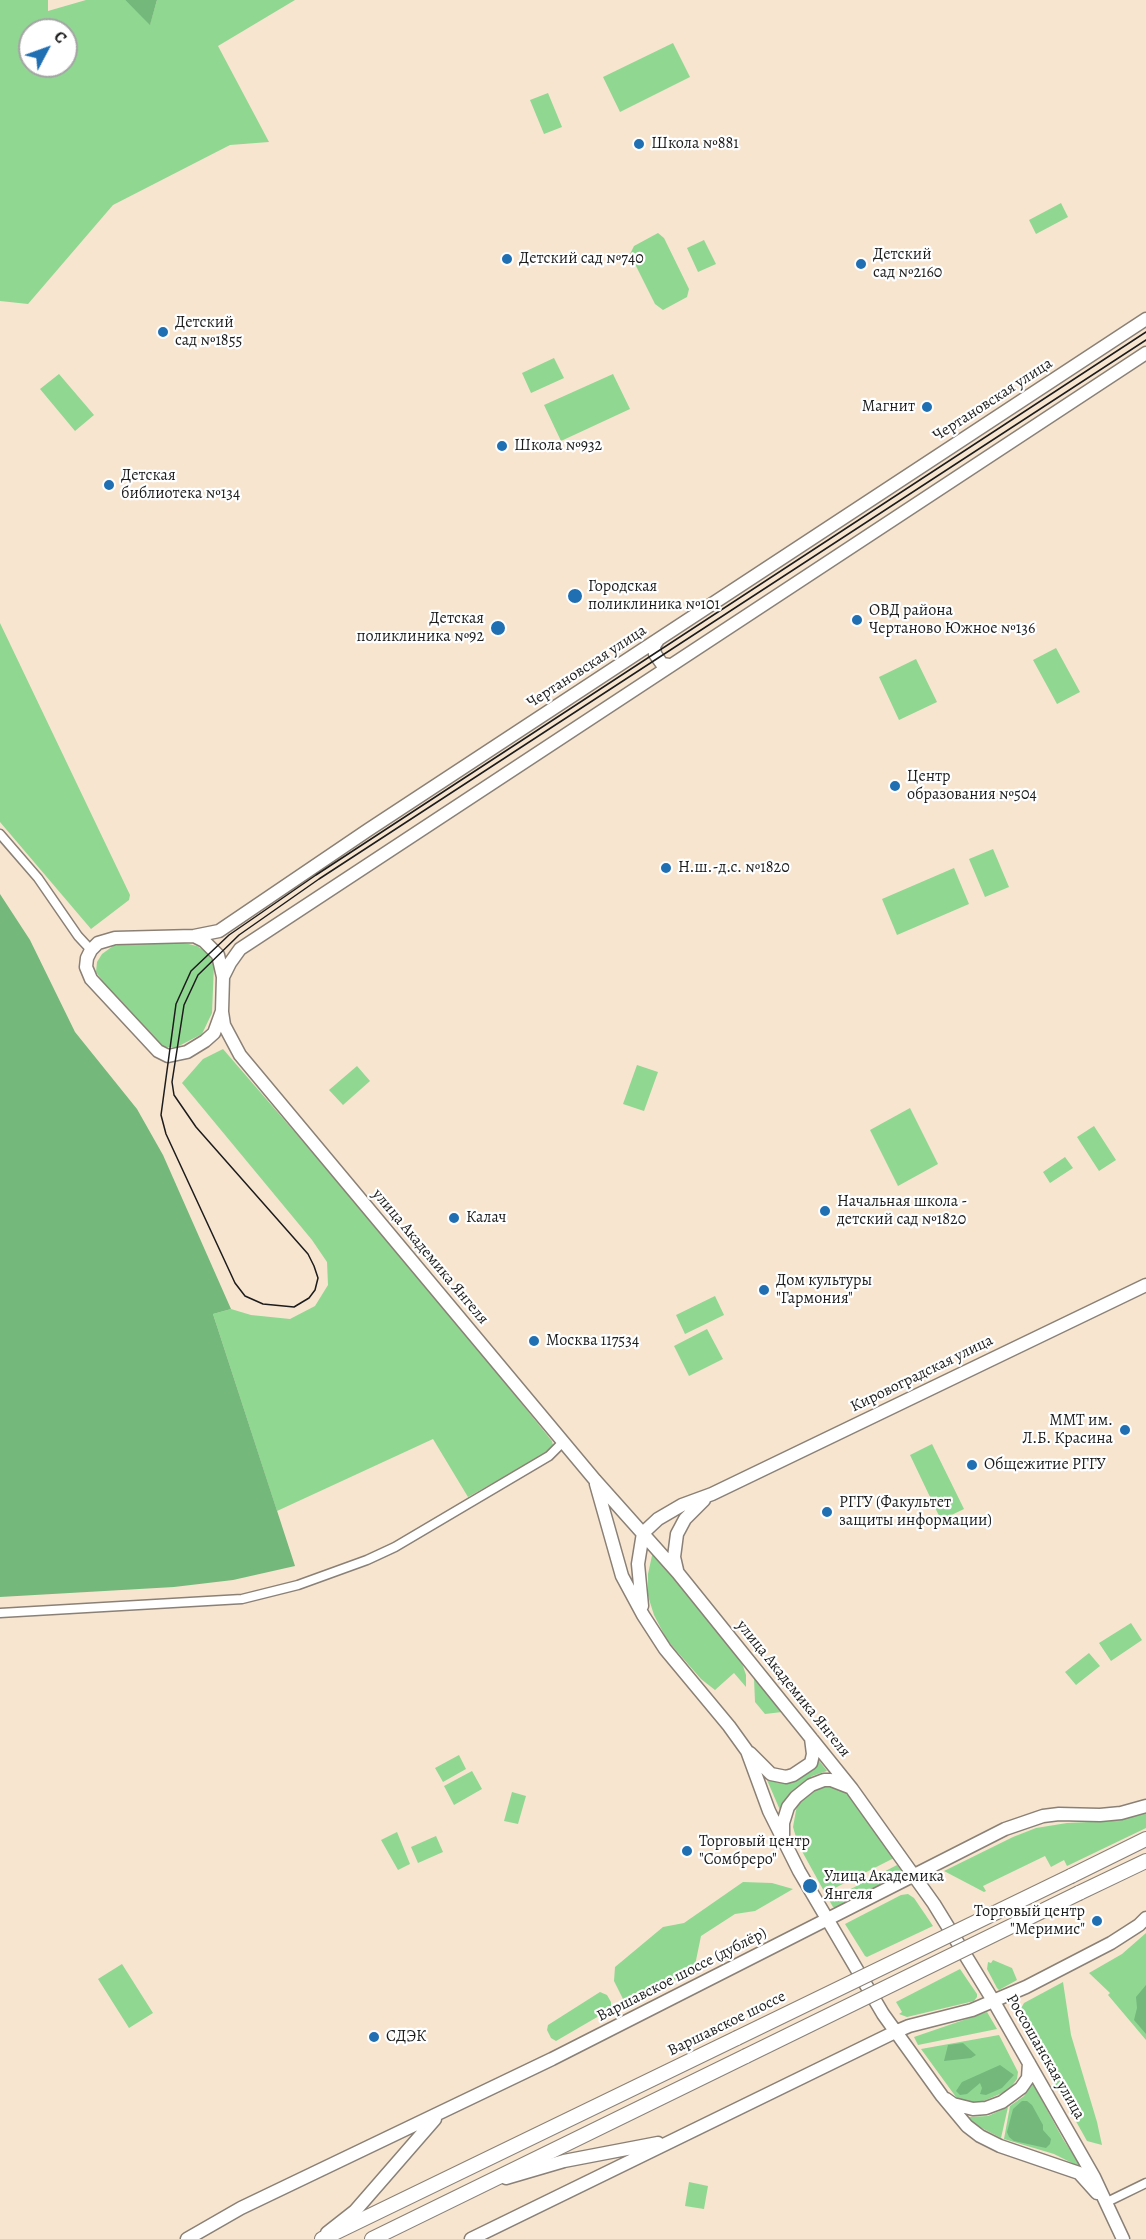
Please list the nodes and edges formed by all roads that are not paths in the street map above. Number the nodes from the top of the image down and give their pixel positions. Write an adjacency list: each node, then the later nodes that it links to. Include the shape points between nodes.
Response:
1 (1146, 319): 3 (main road, Чертановская улица)
2 (1146, 353): 4 (main road)
3 (658, 640): 4 (main road, via 655,654 662,664); 6 (main road, Чертановская улица, via 219,931)
4 (669, 665): 8 (main road, via 240,949)
5 (0, 834): 7 (street)
6 (194, 936): 7 (main road, Чертановская улица, via 115,938 98,943); 8 (main road, via 218,955)
7 (91, 950): 10 (main road, via 87,958 91,979 158,1051 168,1056)
8 (223, 978): 9 (main road)
9 (222, 1011): 10 (main road, via 214,1033); 11 (main road, via 224,1025)
10 (187, 1052): 11 (main road, via 217,1042 226,1043)
11 (240, 1055): 13 (main road, улица Академика Янгеля)
12 (1146, 1285): 15 (main road, Кировоградская улица)
13 (563, 1442): 14 (main road, улица Академика Янгеля); 18 (street, via 549,1456 395,1547 298,1585 242,1599)
14 (595, 1480): 16 (main road, улица Академика Янгеля); 19 (main road, улица Академика Янгеля, via 622,1576)
15 (712, 1494): 16 (main road, Кировоградская улица, via 669,1512); 17 (main road, Кировоградская улица, via 690,1513 677,1534 674,1557)
16 (643, 1533): 17 (main road, улица Академика Янгеля); 19 (main road, via 638,1564)
17 (678, 1573): 20 (main road, улица Академика Янгеля)
18 (0, 1613)
19 (643, 1615): 21 (main road, улица Академика Янгеля, via 665,1649)
20 (811, 1737): 21 (main road, via 811,1763 786,1777 771,1774); 22 (main road, улица Академика Янгеля)
21 (747, 1750): 24 (main road, улица Академика Янгеля)
22 (852, 1789): 24 (main road, via 831,1780 811,1785 788,1807); 27 (main road, улица Академика Янгеля)
23 (1146, 1806): 27 (main road, Варшавское шоссе (дублёр), via 1121,1813 1059,1814 1030,1819)
24 (783, 1839): 29 (main road, улица Академика Янгеля)
25 (1146, 1839): 41 (main road, Варшавское шоссе, bridge)
26 (1146, 1861): 37 (main road, bridge)
27 (914, 1874): 29 (main road, Варшавское шоссе (дублёр)); 30 (main road, улица Академика Янгеля)
28 (1146, 1918): 31 (main road, via 1111,1943)
29 (826, 1920): 32 (main road, улица Академика Янгеля); 35 (main road, Варшавское шоссе (дублёр))
30 (950, 1930): 31 (main road, Россошанская улица)
31 (994, 2002): 32 (main road); 33 (main road, Россошанская улица)
32 (895, 2032): 34 (main road, Россошанская улица); 36 (main road)
33 (1029, 2063): 34 (main road, via 1028,2078 1002,2102 986,2108 964,2108); 39 (main road, Россошанская улица)
34 (942, 2096): 39 (main road, Россошанская улица, via 980,2136 1079,2173)
35 (440, 2114): 40 (main road, Варшавское шоссе (дублёр), via 242,2208); 41 (main road, via 355,2211)
36 (680, 2139): 37 (main road, via 564,2161); 43 (main road)
37 (489, 2183): 42 (main road)
38 (1146, 2183): 39 (street)
39 (1105, 2203): 44 (main road, Россошанская улица)
40 (187, 2239)
41 (321, 2239)
42 (372, 2239)
43 (471, 2239)
44 (1123, 2239)

